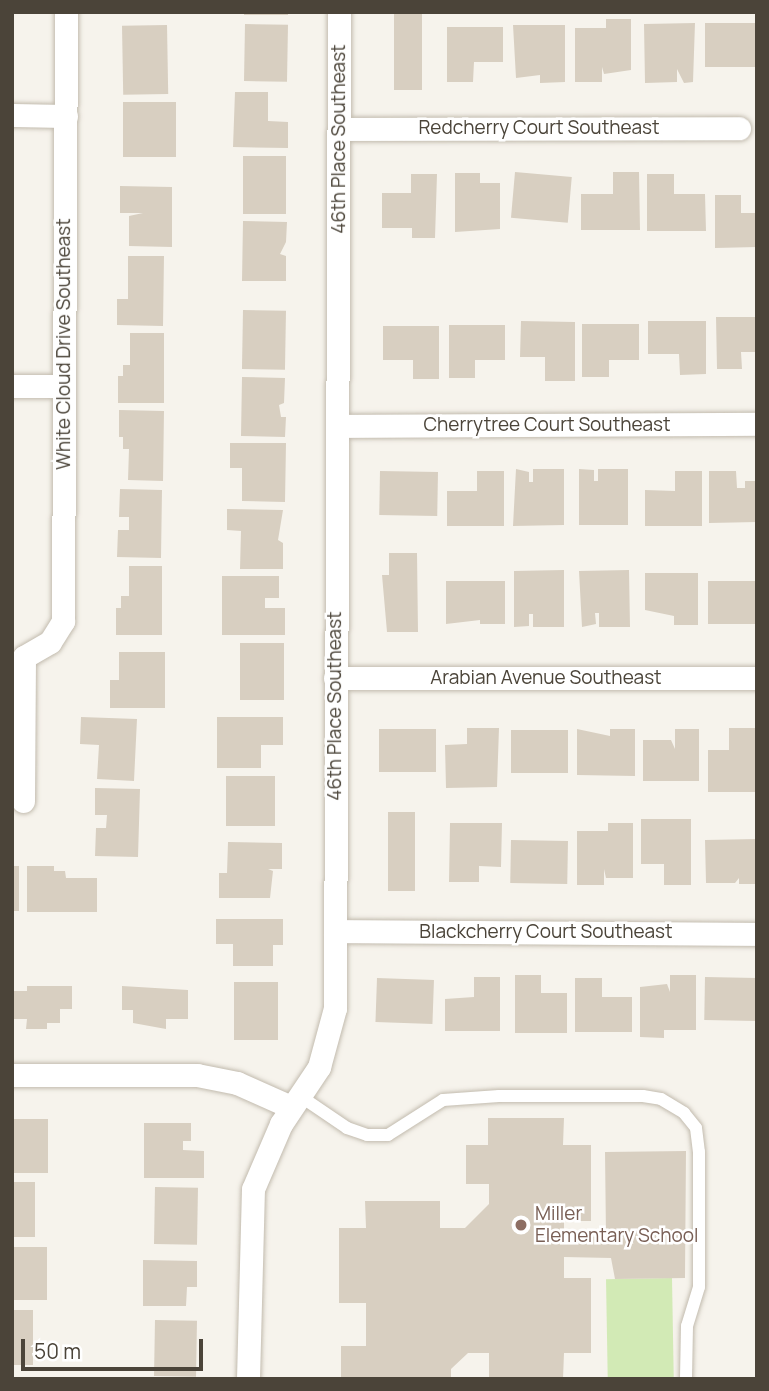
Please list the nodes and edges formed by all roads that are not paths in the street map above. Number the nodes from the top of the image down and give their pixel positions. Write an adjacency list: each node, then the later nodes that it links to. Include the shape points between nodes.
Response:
1 (66, 12): 4 (street, White Cloud Drive Southeast)
2 (339, 12): 6 (street, 46th Place Southeast)
3 (12, 115): 4 (street)
4 (66, 116): 8 (street, White Cloud Drive Southeast)
5 (740, 128): 6 (street, Redcherry Court Southeast)
6 (339, 129): 10 (street, 46th Place Southeast)
7 (12, 386): 8 (street)
8 (64, 386): 11 (street, White Cloud Drive Southeast, via 63,621 50,642)
9 (757, 424): 10 (street, Cherrytree Court Southeast)
10 (337, 426): 12 (street, 46th Place Southeast)
11 (18, 657): 14 (street)
12 (335, 678): 13 (street, Arabian Avenue Southeast); 15 (street, 46th Place Southeast)
13 (757, 678)
14 (23, 801)
15 (335, 931): 16 (street, Blackcherry Court Southeast); 18 (street, 46th Place Southeast, via 331,1033 319,1067)
16 (757, 934)
17 (12, 1075): 18 (street, via 197,1075)
18 (295, 1101): 19 (street, 46th Place Southeast, via 258,1171 250,1209); 20 (lane, via 367,1135 388,1135 443,1100 499,1096 643,1096 661,1099 684,1113 696,1128 699,1152 699,1287 687,1326)
19 (248, 1379)
20 (686, 1379)

